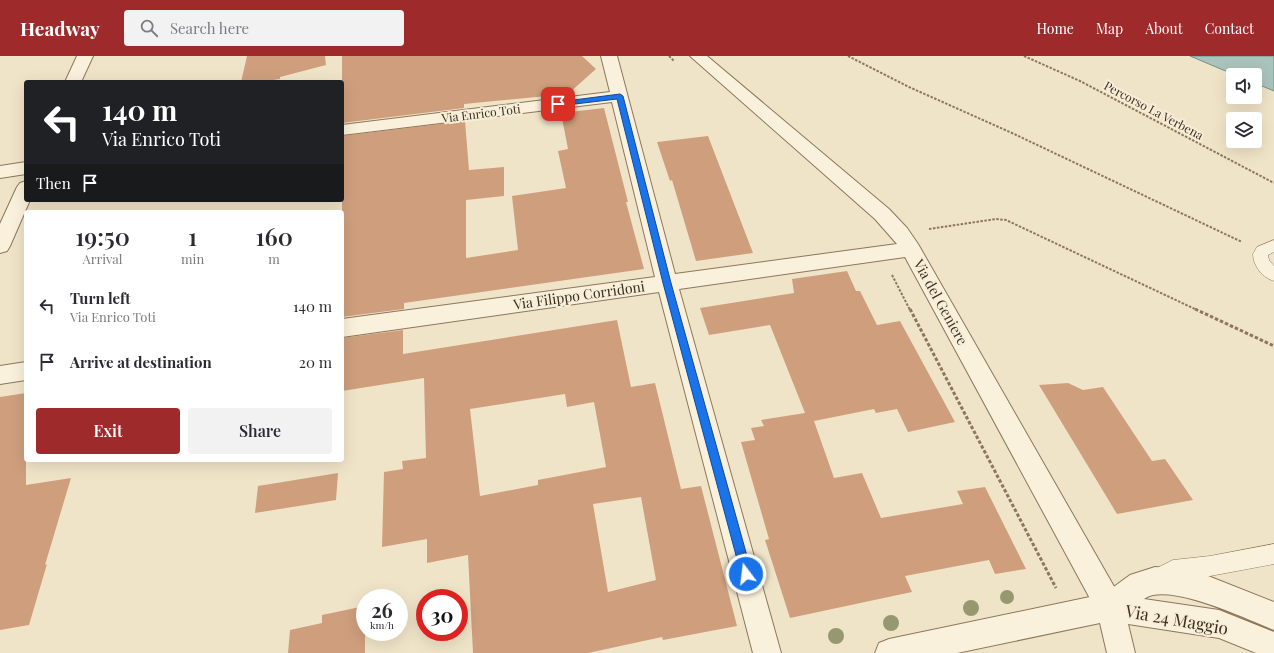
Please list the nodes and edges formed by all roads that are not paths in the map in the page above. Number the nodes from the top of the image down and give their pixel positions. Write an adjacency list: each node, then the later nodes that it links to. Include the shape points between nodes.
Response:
1 (85, 56): 4 (street)
2 (609, 56): 5 (street)
3 (698, 56): 12 (street, Via del Geniere, via 882,214)
4 (74, 80)
5 (620, 96): 6 (street, Via Enrico Toti); 14 (street)
6 (344, 130)
7 (24, 168): 8 (street)
8 (0, 172)
9 (24, 192): 10 (street)
10 (0, 246)
11 (1274, 246): 13 (lane, via 1266,248 1260,256 1261,262)
12 (911, 249): 14 (street, Via Filippo Corridoni); 20 (street, Via del Geniere)
13 (1274, 276)
14 (667, 283): 15 (street, Via Filippo Corridoni); 23 (street)
15 (344, 328)
16 (24, 371): 17 (street)
17 (0, 375)
18 (1274, 554): 19 (lane, via 1173,570)
19 (1155, 580): 20 (street, Via 24 Maggio, via 1140,585); 21 (street, Via 24 Maggio, via 1203,588)
20 (1110, 607): 22 (street, Via 24 Maggio, via 1219,624); 24 (street); 25 (street, Via del Geniere)
21 (1274, 616)
22 (1274, 646)
23 (768, 653)
24 (889, 653)
25 (1121, 653)

